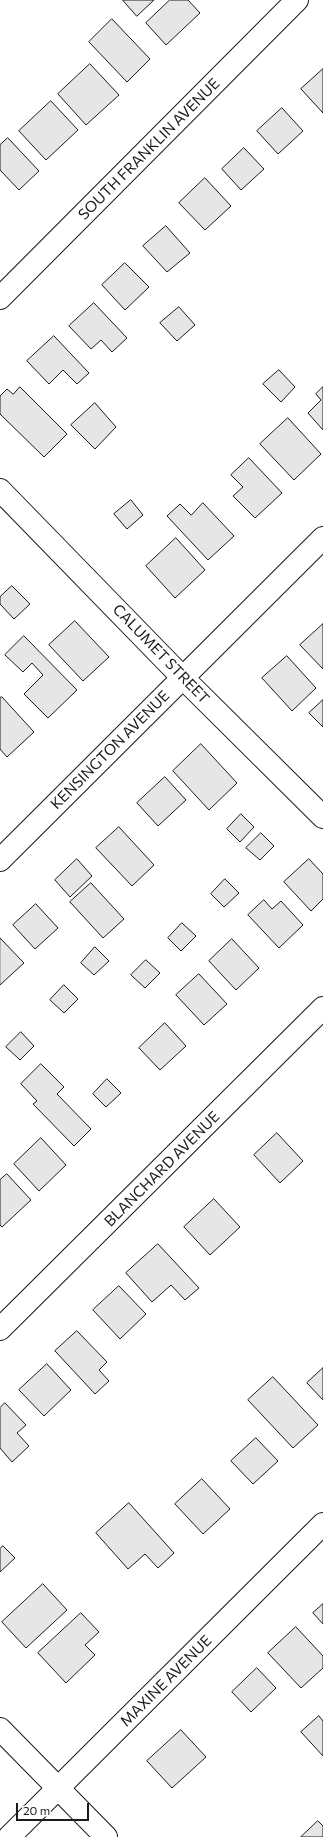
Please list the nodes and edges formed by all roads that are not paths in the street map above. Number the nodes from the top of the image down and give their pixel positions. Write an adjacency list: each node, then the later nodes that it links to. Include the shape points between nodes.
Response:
1 (297, 0): 2 (street, SOUTH FRANKLIN AVENUE)
2 (0, 298)
3 (0, 490): 5 (street, CALUMET STREET)
4 (323, 538): 5 (street, KENSINGTON AVENUE)
5 (183, 678): 6 (street, CALUMET STREET); 7 (street, KENSINGTON AVENUE)
6 (323, 817)
7 (0, 860)
8 (323, 1008): 9 (street, BLANCHARD AVENUE)
9 (0, 1329)
10 (323, 1524): 12 (street, MAXINE AVENUE)
11 (0, 1729): 12 (street)
12 (57, 1788): 13 (street, MAXINE AVENUE); 14 (street)
13 (9, 1837)
14 (106, 1837)

